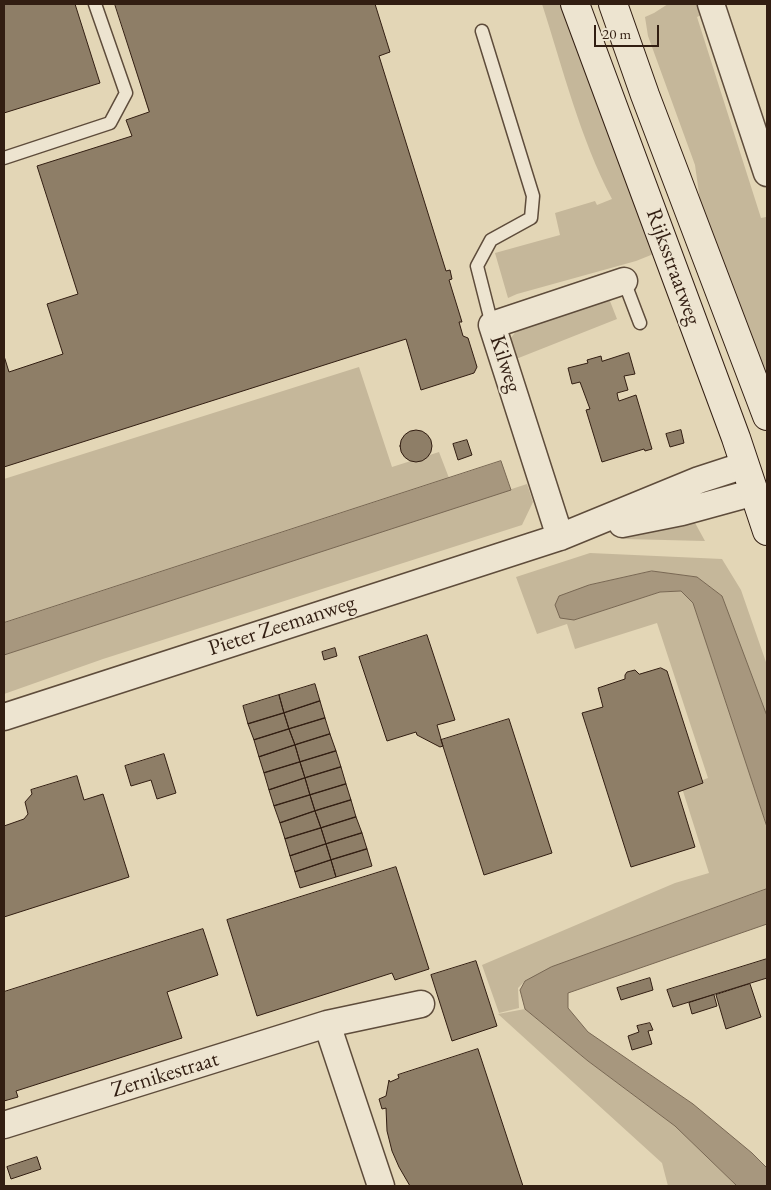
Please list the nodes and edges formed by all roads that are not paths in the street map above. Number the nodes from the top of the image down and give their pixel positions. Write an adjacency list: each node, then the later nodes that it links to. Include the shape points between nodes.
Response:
1 (95, 4): 6 (lane, via 126,93 110,123)
2 (575, 4): 12 (main road, Rijksstraatweg)
3 (613, 4): 11 (main road, Rijksstraatweg)
4 (711, 4): 7 (street)
5 (482, 31): 10 (lane, via 533,196 531,218 491,240 477,266)
6 (4, 158)
7 (767, 173)
8 (624, 281): 9 (lane); 10 (street, Kilweg)
9 (640, 324)
10 (492, 325): 15 (street, Kilweg)
11 (767, 416)
12 (756, 465): 13 (main road, Rijksstraatweg); 15 (street, Pieter Zeemanweg, via 699,480)
13 (761, 486): 14 (main road, Rijksstraatweg); 15 (street, Pieter Zeemanweg, via 682,512)
14 (767, 531)
15 (560, 536): 16 (street, Pieter Zeemanweg)
16 (4, 717)
17 (421, 1004): 18 (street, Zernikestraat)
18 (327, 1024): 19 (street, Zernikestraat); 20 (street)
19 (4, 1125)
20 (381, 1186)

